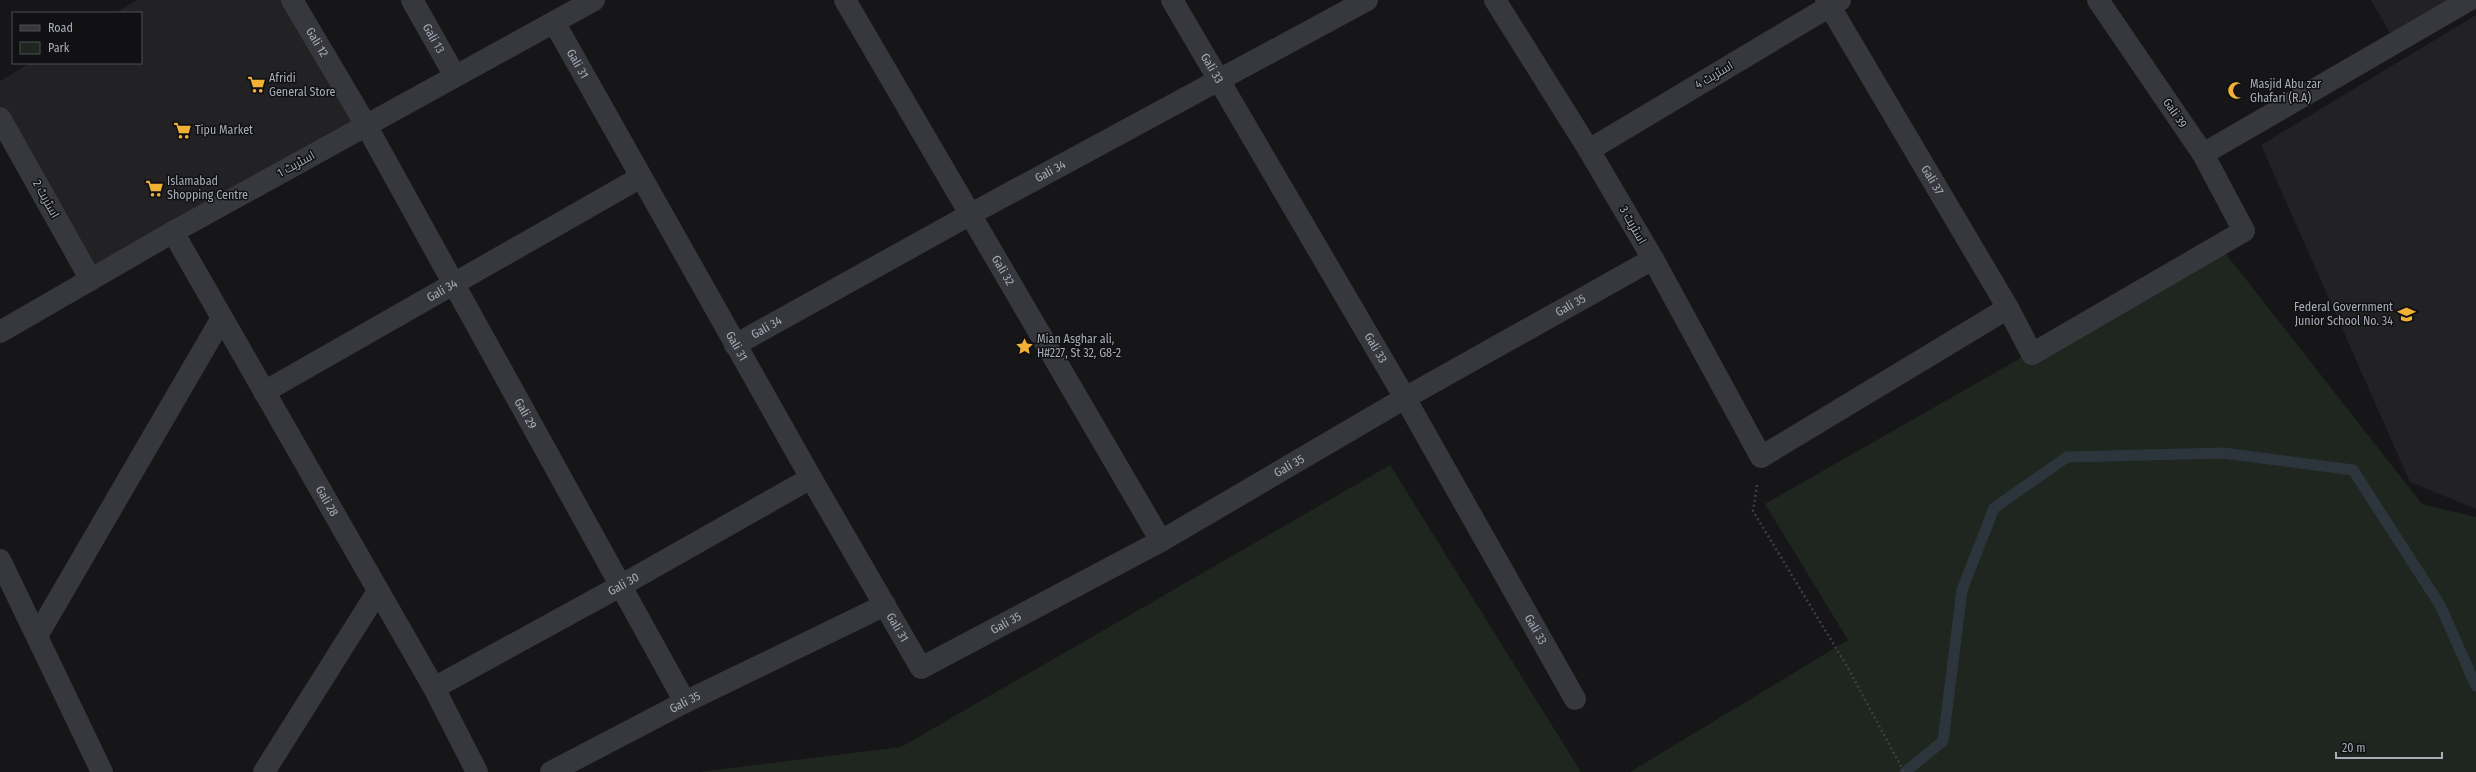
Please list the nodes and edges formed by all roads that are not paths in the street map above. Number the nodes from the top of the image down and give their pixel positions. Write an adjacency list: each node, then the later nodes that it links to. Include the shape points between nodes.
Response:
1 (292, 0): 14 (street, Gali 12)
2 (412, 0): 12 (street, Gali 13)
3 (594, 0): 11 (street, اسٹریٹ 1)
4 (845, 0): 19 (street, Gali 32)
5 (1172, 0): 13 (street, Gali 33)
6 (1367, 0): 13 (street, Gali 34)
7 (1495, 0): 16 (street, اسٹریٹ 3)
8 (2098, 0): 17 (street, Gali 39)
9 (2469, 0): 17 (street)
10 (1832, 2): 16 (street, اسٹریٹ 4); 24 (street, Gali 37)
11 (554, 22): 12 (street, اسٹریٹ 1); 18 (street, Gali 31)
12 (455, 76): 14 (street, اسٹریٹ 1)
13 (1219, 79): 19 (street, Gali 34); 30 (street, Gali 33)
14 (366, 125): 20 (street, اسٹریٹ 1); 23 (street, Gali 29)
15 (2, 127): 22 (street, اسٹریٹ 2)
16 (1589, 150): 21 (street, اسٹریٹ 3)
17 (2203, 154): 28 (street, Gali 39, via 2244,231)
18 (641, 177): 23 (street, Gali 34); 27 (street, Gali 31)
19 (971, 214): 27 (street, Gali 34); 32 (street, Gali 32)
20 (173, 232): 22 (street, اسٹریٹ 1); 25 (street, Gali 28)
21 (1653, 259): 24 (street, اسٹریٹ 3, via 1761,457); 30 (street, Gali 35)
22 (92, 280): 26 (street, اسٹریٹ 1)
23 (453, 284): 29 (street, Gali 34); 34 (street, Gali 29)
24 (2008, 308): 28 (street, Gali 37)
25 (222, 318): 29 (street, Gali 28); 37 (street)
26 (0, 332)
27 (735, 345): 31 (street, Gali 31)
28 (2032, 354)
29 (264, 392): 35 (street, Gali 28)
30 (1405, 398): 32 (street, Gali 35); 40 (street, Gali 33)
31 (811, 478): 34 (street, Gali 30); 36 (street, Gali 31)
32 (1161, 541): 38 (street, Gali 35)
33 (0, 560): 37 (street)
34 (622, 585): 39 (street, Gali 30); 41 (street, Gali 29)
35 (378, 591): 39 (street, Gali 28); 43 (street)
36 (886, 605): 38 (street, Gali 31); 41 (street, Gali 35)
37 (37, 636): 42 (street)
38 (922, 668)
39 (434, 688): 44 (street, Gali 28)
40 (1575, 699)
41 (685, 702): 45 (street, Gali 35)
42 (102, 772)
43 (264, 772)
44 (477, 772)
45 (551, 772)

